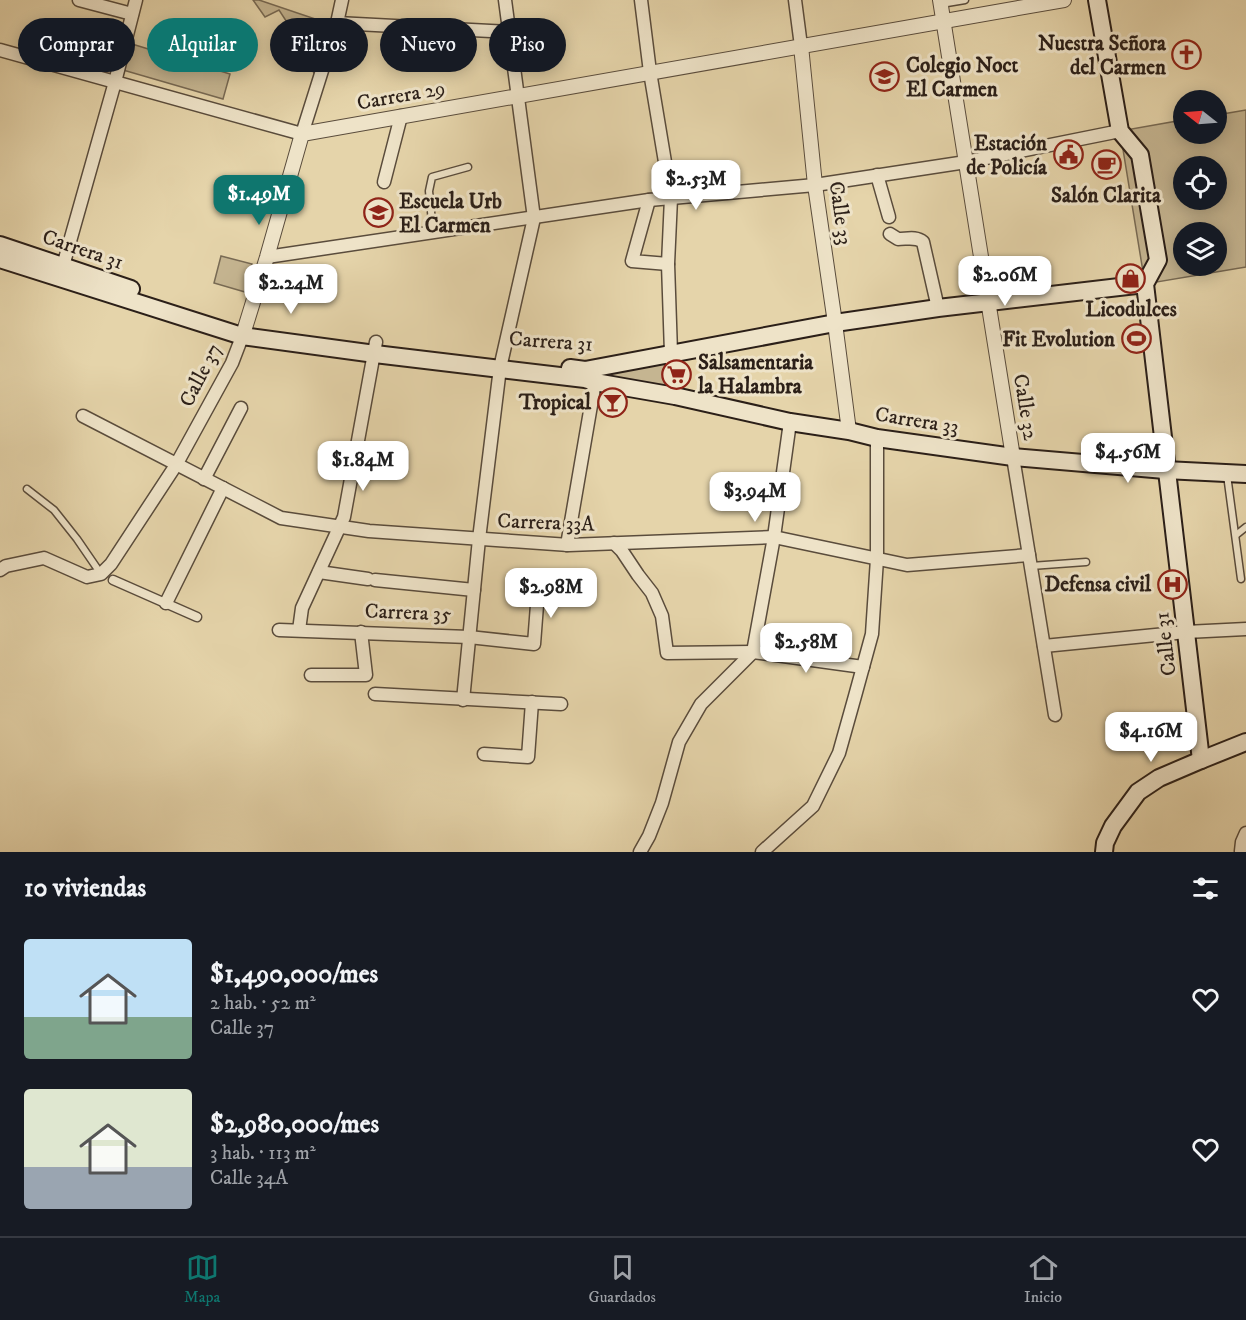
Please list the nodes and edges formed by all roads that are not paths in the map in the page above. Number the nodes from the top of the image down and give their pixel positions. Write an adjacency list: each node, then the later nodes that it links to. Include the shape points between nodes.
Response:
1 (79, 0): 11 (street)
2 (136, 0): 11 (street)
3 (342, 0): 12 (street, Calle 37)
4 (505, 0): 13 (street)
5 (641, 0): 21 (street)
6 (795, 0): 17 (street, Calle 33)
7 (965, 0): 10 (lane)
8 (1064, 0): 14 (street, Carrera 29)
9 (1097, 0): 25 (main road)
10 (940, 2): 14 (street, Calle 32)
11 (132, 14): 22 (street)
12 (338, 18)
13 (508, 18)
14 (943, 21): 17 (street, Carrera 29); 27 (street, Calle 32)
15 (368, 24): 16 (street)
16 (489, 31)
17 (801, 46): 21 (street, Carrera 29); 31 (street, Calle 33)
18 (0, 50): 22 (street, Carrera 29)
19 (321, 72): 26 (street, Calle 37)
20 (514, 72): 23 (street)
21 (650, 72): 23 (street, Carrera 29); 32 (street)
22 (115, 82): 26 (street, Carrera 29); 42 (street)
23 (517, 96): 24 (street, Carrera 29); 35 (street)
24 (401, 116): 26 (street, Carrera 29); 30 (street)
25 (1120, 131): 27 (street); 43 (main road, via 1140,154 1158,260)
26 (302, 134): 39 (street, Calle 37)
27 (966, 162): 29 (street); 44 (street, Calle 32)
28 (468, 167): 36 (lane, via 432,177 429,191)
29 (877, 175): 31 (street); 34 (street)
30 (384, 182)
31 (815, 185): 32 (street); 46 (street, Calle 33)
32 (670, 198): 33 (street); 41 (street)
33 (649, 200): 35 (street); 41 (street, via 632,261)
34 (889, 217)
35 (534, 218): 36 (street); 50 (street)
36 (433, 232): 39 (street)
37 (890, 234): 45 (street, via 898,240 919,238 923,242)
38 (0, 245): 42 (main road, Carrera 31)
39 (267, 257): 47 (street, Calle 37)
40 (0, 259): 47 (main road, Carrera 31)
41 (668, 264): 49 (street)
42 (63, 266): 47 (main road, Carrera 31)
43 (1144, 284): 44 (main road, Carrera 31); 60 (main road, Calle 31)
44 (988, 302): 45 (main road, Carrera 31); 58 (street, Calle 32)
45 (938, 308): 46 (main road, Carrera 31)
46 (835, 323): 49 (main road, Carrera 31); 56 (street, Calle 33)
47 (244, 332): 48 (main road, Carrera 31); 59 (street, Calle 37, via 232,363)
48 (376, 348): 50 (main road, Carrera 31); 66 (street)
49 (671, 354): 50 (main road, Carrera 31, via 585,370); 52 (street)
50 (501, 364): 51 (main road, Carrera 31); 70 (street)
51 (590, 381): 52 (main road, Carrera 33); 72 (street)
52 (675, 396): 55 (main road, Carrera 33)
53 (241, 408): 63 (street)
54 (83, 416): 59 (street, Carrera 33A)
55 (790, 422): 56 (main road, Carrera 33); 69 (street)
56 (849, 431): 57 (main road, Carrera 33)
57 (877, 438): 58 (main road, Carrera 33); 73 (street)
58 (1013, 458): 60 (main road, Carrera 33); 74 (street, Calle 32)
59 (176, 465): 63 (street, Carrera 33A); 78 (street, Calle 37)
60 (1167, 470): 61 (main road, Carrera 33); 89 (main road, Calle 31)
61 (1227, 473): 62 (main road, Carrera 33); 68 (lane)
62 (1246, 474)
63 (204, 479): 64 (street, Carrera 33A)
64 (223, 488): 66 (street, Carrera 33A, via 281,518); 83 (street)
65 (27, 489): 78 (lane, via 54,510)
66 (339, 527): 70 (street, Carrera 33A); 77 (street)
67 (1246, 527): 68 (lane)
68 (1236, 535): 79 (lane)
69 (774, 537): 71 (street, Carrera 33A); 73 (street, Carrera 33A); 92 (street)
70 (479, 539): 72 (street, Carrera 33A); 81 (street)
71 (614, 543): 72 (street, Carrera 33A); 92 (street, via 652,593 662,616 667,653)
72 (567, 545)
73 (877, 559): 74 (street, Carrera 33A, via 907,565); 93 (street, via 872,634)
74 (1030, 560): 75 (lane, Carrera 33A); 91 (street, Calle 32)
75 (1086, 562)
76 (0, 570): 78 (street, via 44,558 87,577)
77 (319, 572): 81 (street); 87 (street, via 302,608)
78 (101, 574)
79 (1241, 579)
80 (113, 580): 83 (street)
81 (474, 590): 90 (street)
82 (538, 592): 90 (street, Carrera 35, via 534,644)
83 (166, 603): 84 (street)
84 (197, 617)
85 (1246, 629): 89 (street)
86 (279, 630): 87 (street, Carrera 35)
87 (299, 630): 88 (street, Carrera 35)
88 (361, 632): 90 (street, Carrera 35); 94 (street, via 366,675)
89 (1186, 632): 91 (street); 102 (main road, Calle 31)
90 (469, 637): 96 (street)
91 (1044, 646): 99 (street, Calle 32)
92 (753, 652): 93 (street); 106 (street, via 701,704 679,742 662,803)
93 (863, 667): 107 (street, via 839,753 813,806)
94 (311, 675)
95 (375, 694): 96 (street)
96 (463, 700): 97 (street)
97 (532, 702): 98 (street); 101 (street, via 528,757)
98 (561, 704)
99 (1055, 715)
100 (1246, 742): 102 (main road)
101 (484, 754)
102 (1201, 760): 104 (main road, via 1138,792 1113,826)
103 (1246, 833): 105 (street)
104 (1104, 847)
105 (1241, 851)
106 (640, 852)
107 (762, 852)

